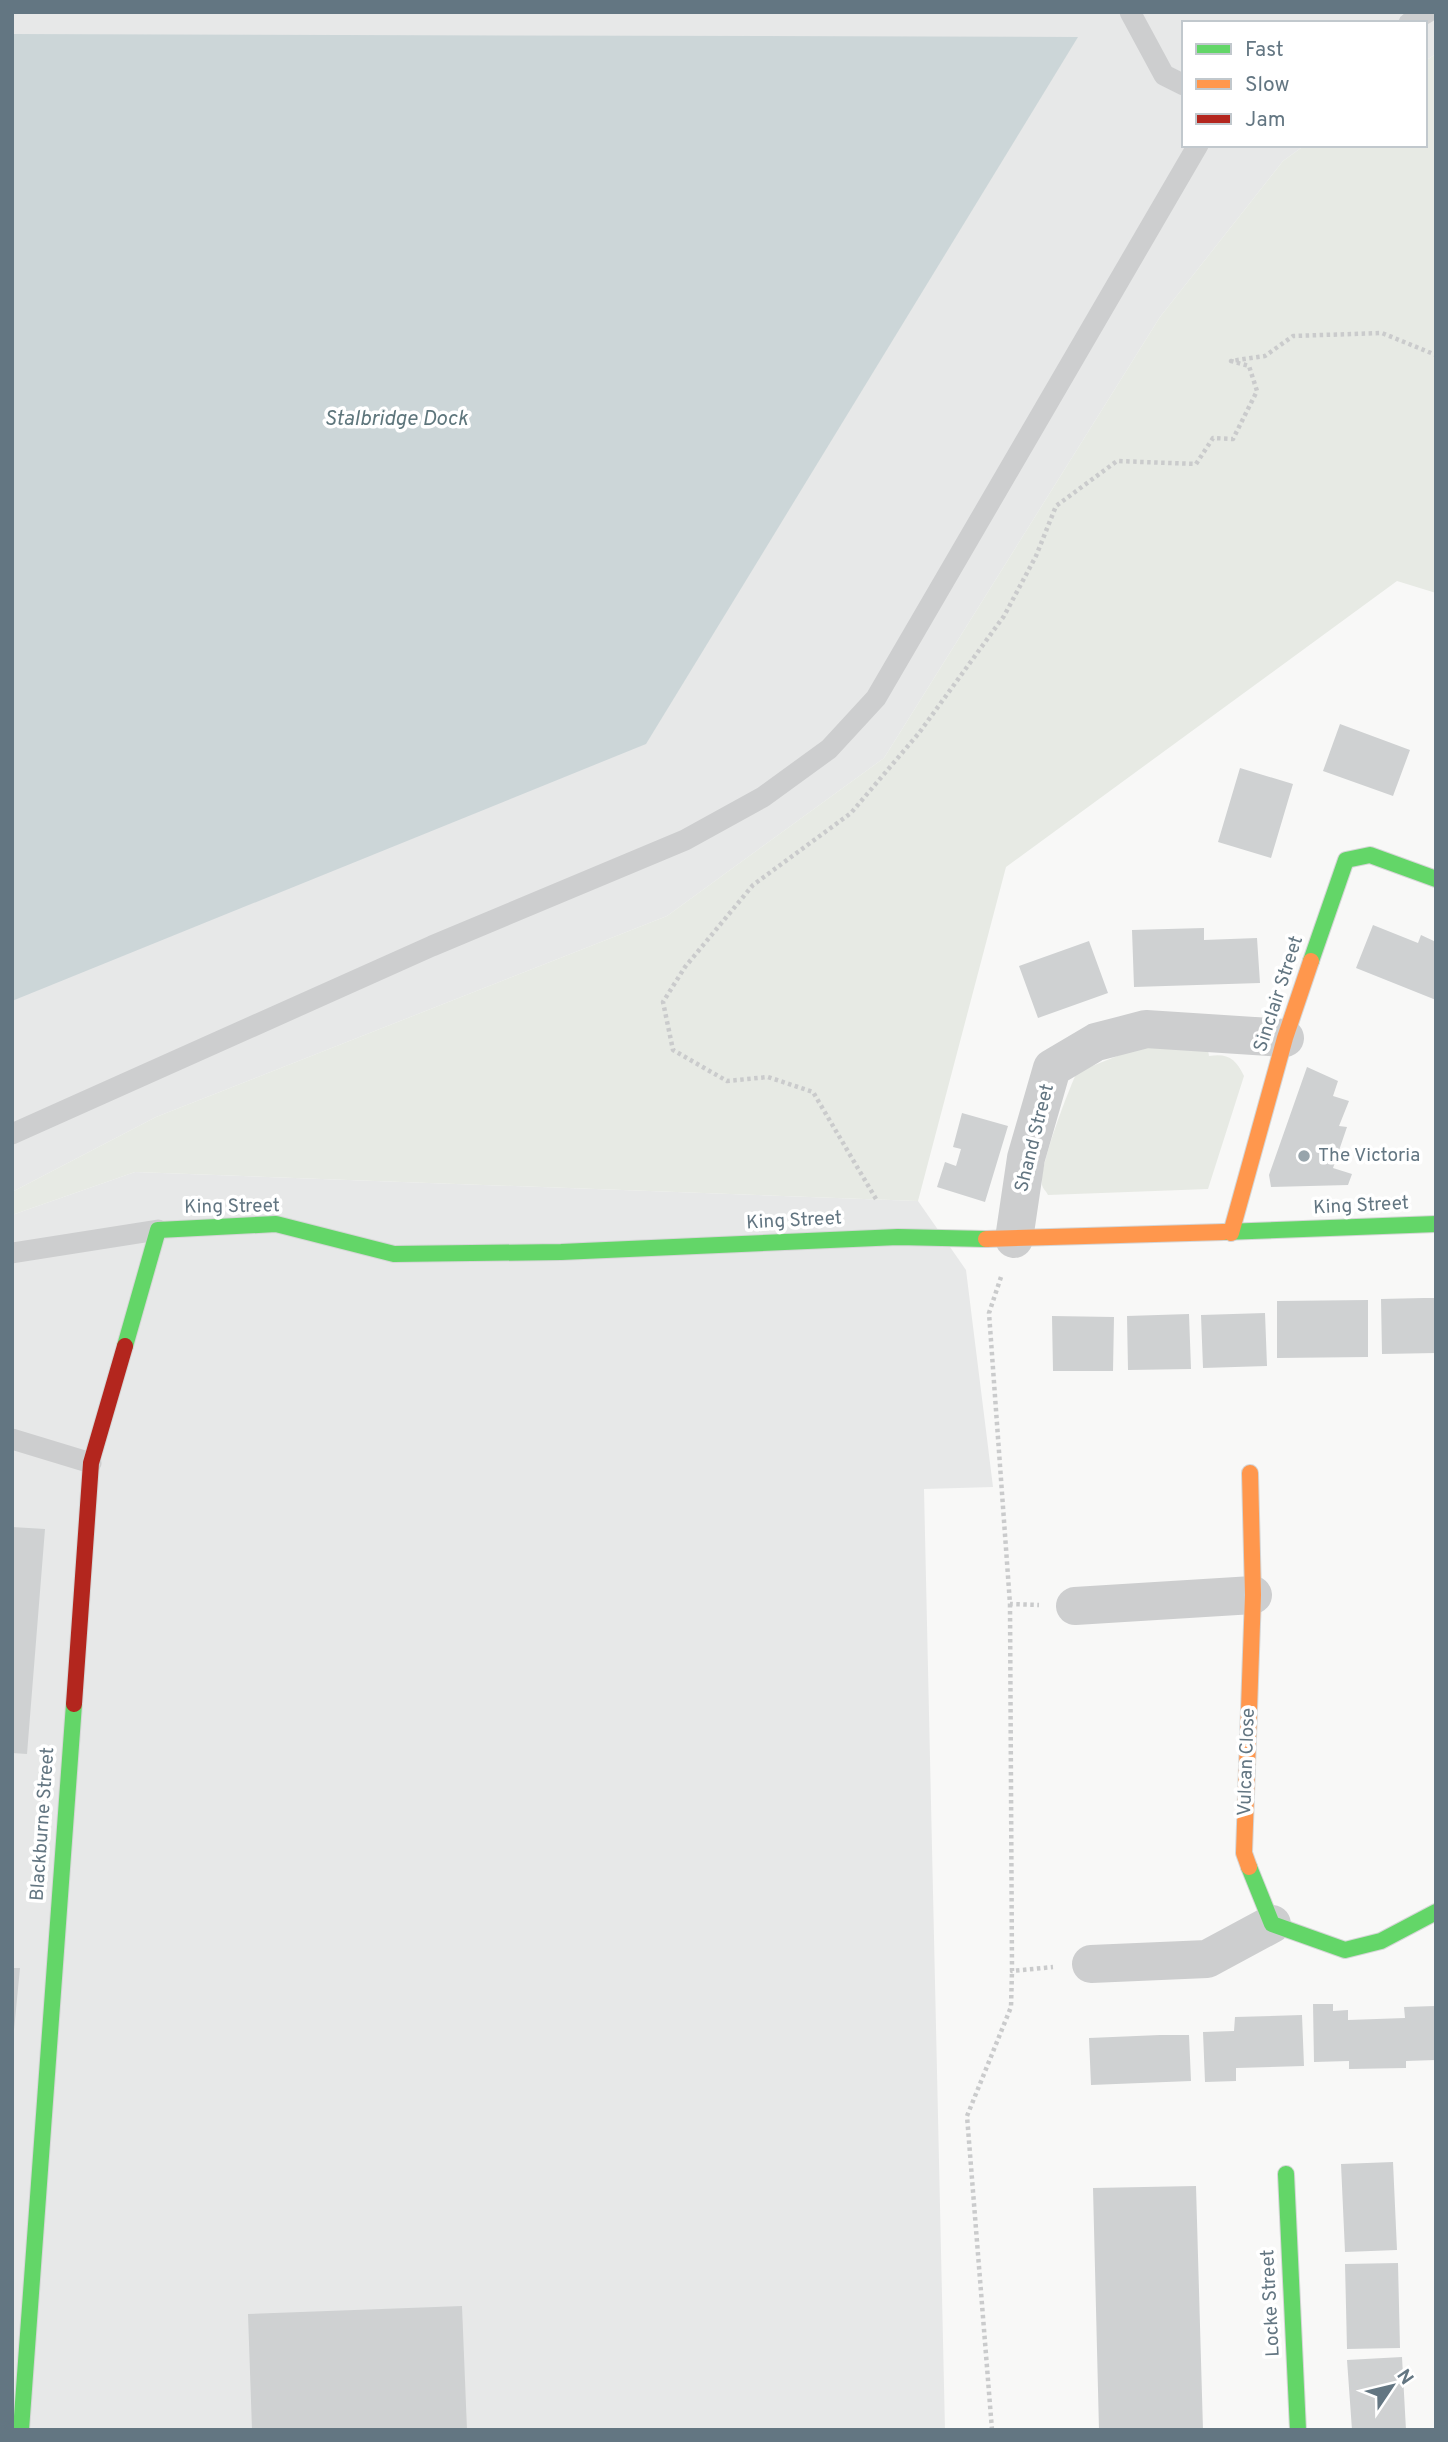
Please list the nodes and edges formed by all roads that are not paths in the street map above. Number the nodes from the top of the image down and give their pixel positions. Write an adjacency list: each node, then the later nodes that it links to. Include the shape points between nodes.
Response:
1 (1130, 12): 4 (lane, via 1164,75)
2 (1428, 12): 3 (lane)
3 (1412, 21)
4 (1182, 84)
5 (1197, 147): 8 (lane, via 876,698 829,749 763,797 685,840 432,946)
6 (1436, 878): 7 (street, Sinclair Street, via 1370,855 1346,860)
7 (1285, 1038): 11 (street, Sinclair Street); 12 (street, Shand Street, via 1146,1029 1096,1042 1052,1068 1026,1158)
8 (12, 1134)
9 (1436, 1224): 11 (street, King Street)
10 (158, 1230): 12 (street, King Street, via 276,1224 394,1254 561,1252 898,1237); 13 (lane); 15 (street, Blackburne Street)
11 (1231, 1233): 12 (street, King Street)
12 (1014, 1239)
13 (12, 1253)
14 (12, 1439): 15 (lane)
15 (91, 1463): 23 (street, Blackburne Street)
16 (1250, 1473): 17 (street, Vulcan Close)
17 (1253, 1595): 18 (street); 20 (street, Vulcan Close, via 1244,1853)
18 (1076, 1606)
19 (1436, 1912): 20 (street, via 1381,1941 1345,1950)
20 (1272, 1924): 21 (street, via 1207,1959)
21 (1091, 1964)
22 (1286, 2174): 24 (street, Locke Street)
23 (21, 2430)
24 (1297, 2430)

